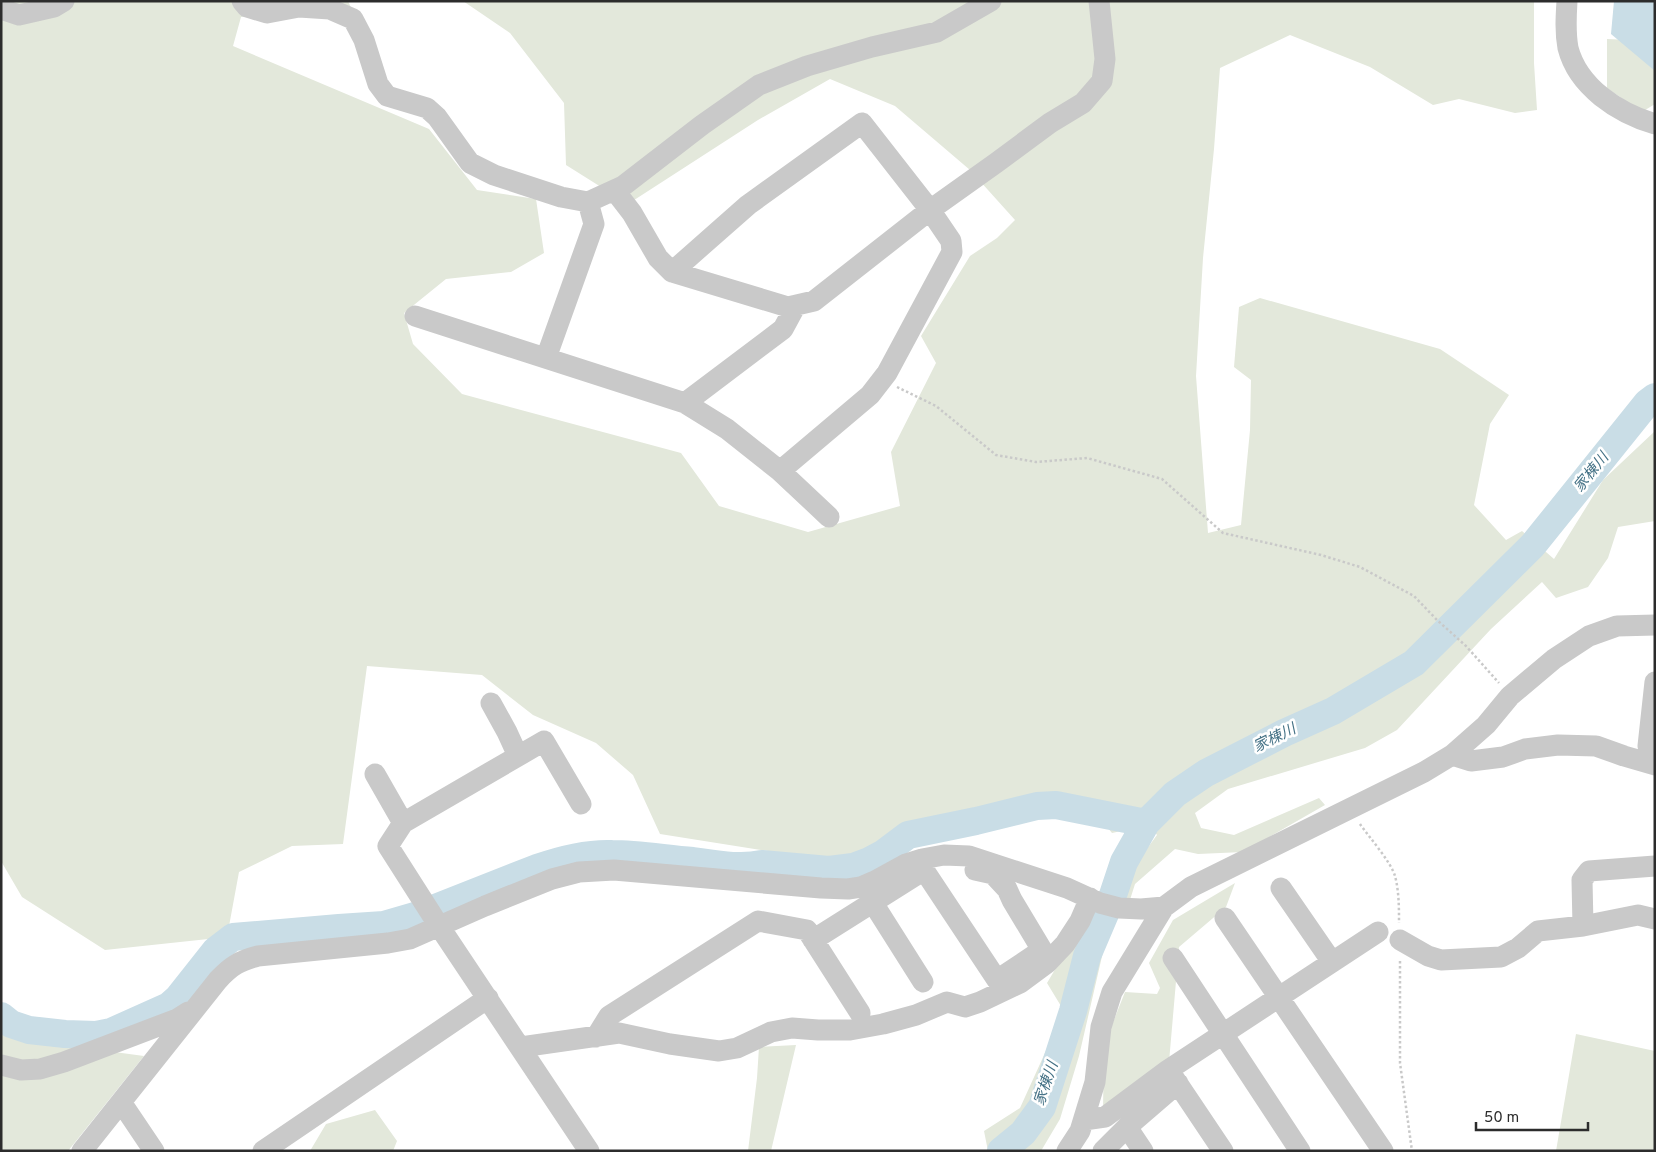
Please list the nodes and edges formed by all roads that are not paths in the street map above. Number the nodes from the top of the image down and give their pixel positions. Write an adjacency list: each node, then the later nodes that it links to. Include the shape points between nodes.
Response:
1 (64, 1): 6 (street, via 54,7 20,15)
2 (242, 1): 9 (street, via 247,7 267,13 300,7 330,9 352,19 364,40 378,84 388,96 427,108 470,163 494,175 561,197)
3 (991, 1): 8 (street, via 937,32 807,66 759,86)
4 (1098, 1): 10 (street, via 1105,59 1102,81 1083,103 1050,123)
5 (1568, 1): 7 (street, via 1565,26 1568,48 1577,69 1613,106 1636,119)
6 (1, 9)
7 (1655, 124)
8 (615, 191): 9 (street); 11 (street, via 658,258)
9 (588, 202): 14 (street, via 594,224)
10 (930, 210): 11 (street, via 862,123 748,206); 12 (street, via 814,301); 16 (street, via 951,241 952,252 887,373 870,395)
11 (672, 272): 12 (street, via 788,307)
12 (796, 305): 15 (street, via 783,329)
13 (415, 316): 14 (street)
14 (546, 358): 15 (street)
15 (685, 403): 16 (street, via 727,428)
16 (780, 471): 17 (street)
17 (828, 517)
18 (1655, 625): 21 (street, via 1617,626 1589,636 1554,659 1510,696 1486,725)
19 (1655, 682): 23 (street, via 1648,746)
20 (491, 703): 22 (street)
21 (1452, 755): 23 (street, via 1471,761 1558,745 1596,746); 32 (street, via 1424,772 1191,887)
22 (518, 756): 25 (street, via 544,741); 26 (street)
23 (1655, 765)
24 (375, 774): 26 (street)
25 (581, 804)
26 (403, 823): 35 (street, via 388,846)
27 (1655, 866): 36 (street, via 1589,871 1582,880)
28 (924, 870): 28 (street, via 997,980 1042,950 1007,889 993,874 959,866); 30 (street)
29 (1282, 888): 41 (street)
30 (873, 903): 38 (street); 42 (street)
31 (1103, 903): 32 (street, via 1141,909); 35 (street, via 969,856 944,855 906,864 875,881 848,889 614,870 579,872 532,886); 48 (street, via 1080,921 1047,963 1020,983 965,1007 947,1002 916,1015 850,1030 792,1028 771,1032 737,1048 719,1051 619,1033)
32 (1164, 907): 53 (street, via 1112,992 1101,1027 1095,1082)
33 (1225, 918): 44 (street)
34 (1655, 919): 36 (street, via 1638,915)
35 (439, 926): 43 (street); 45 (street, via 410,939 388,943 242,960 229,969)
36 (1583, 926): 39 (street, via 1538,931 1501,957 1441,960)
37 (1378, 932): 41 (street)
38 (813, 940): 46 (street); 48 (street, via 807,930 758,921 609,1016)
39 (1400, 940)
40 (1173, 958): 47 (street)
41 (1332, 962): 44 (street)
42 (923, 982)
43 (488, 998): 49 (street); 57 (street)
44 (1279, 998): 47 (street); 64 (street)
45 (195, 1008): 50 (street, via 178,1019 64,1062 21,1070); 52 (street)
46 (860, 1014)
47 (1222, 1034): 51 (street); 63 (street)
48 (596, 1037): 49 (street)
49 (521, 1047): 58 (street)
50 (1, 1065)
51 (1173, 1077): 53 (street, via 1105,1117); 54 (street); 62 (street)
52 (117, 1106): 55 (street); 56 (street)
53 (1084, 1120): 59 (street)
54 (1127, 1126): 60 (street); 61 (street)
55 (82, 1151)
56 (154, 1151)
57 (262, 1151)
58 (589, 1151)
59 (1067, 1151)
60 (1103, 1151)
61 (1143, 1151)
62 (1223, 1151)
63 (1300, 1151)
64 (1383, 1151)

